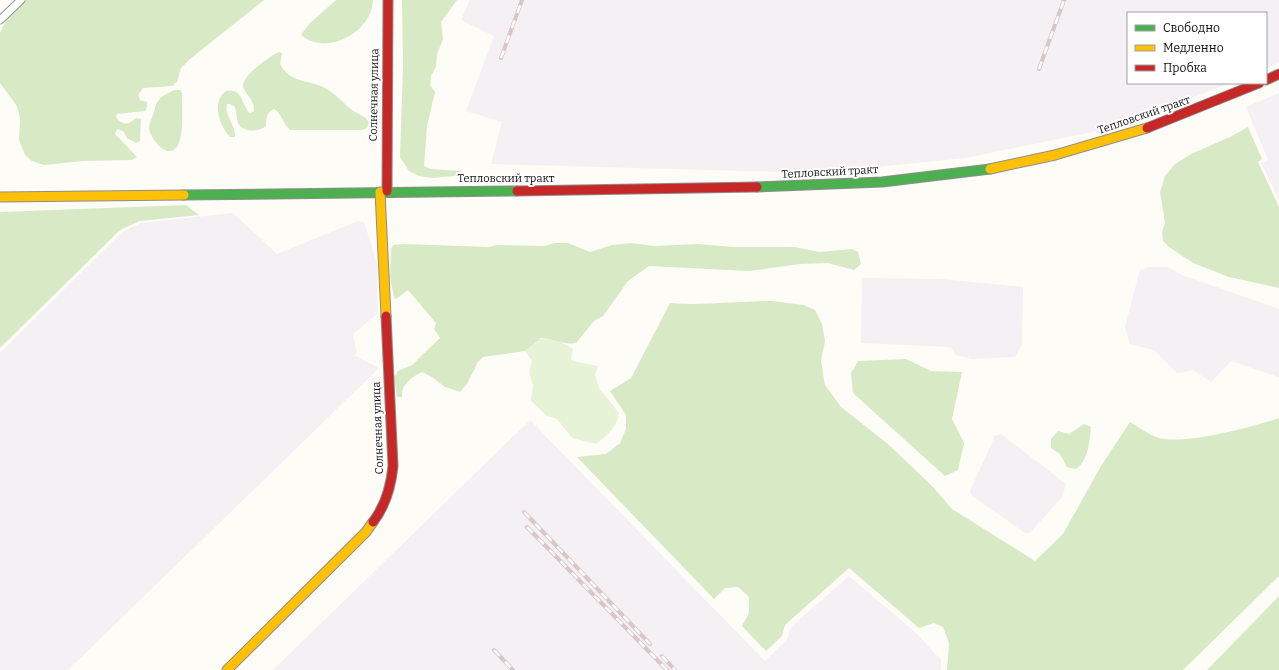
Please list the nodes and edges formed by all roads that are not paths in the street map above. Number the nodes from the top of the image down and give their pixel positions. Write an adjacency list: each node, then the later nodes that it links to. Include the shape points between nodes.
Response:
1 (21, 0): 3 (street)
2 (388, 0): 7 (main road, Солнечная улица)
3 (0, 20)
4 (1279, 74): 5 (main road)
5 (1267, 80)
6 (1257, 84): 7 (main road, Тепловский тракт, via 1173,119 1112,140 1025,162 955,173 796,187)
7 (383, 191): 8 (main road, Тепловский тракт); 9 (main road, Солнечная улица, via 393,466 390,491 377,518 357,543)
8 (0, 197)
9 (227, 670)

